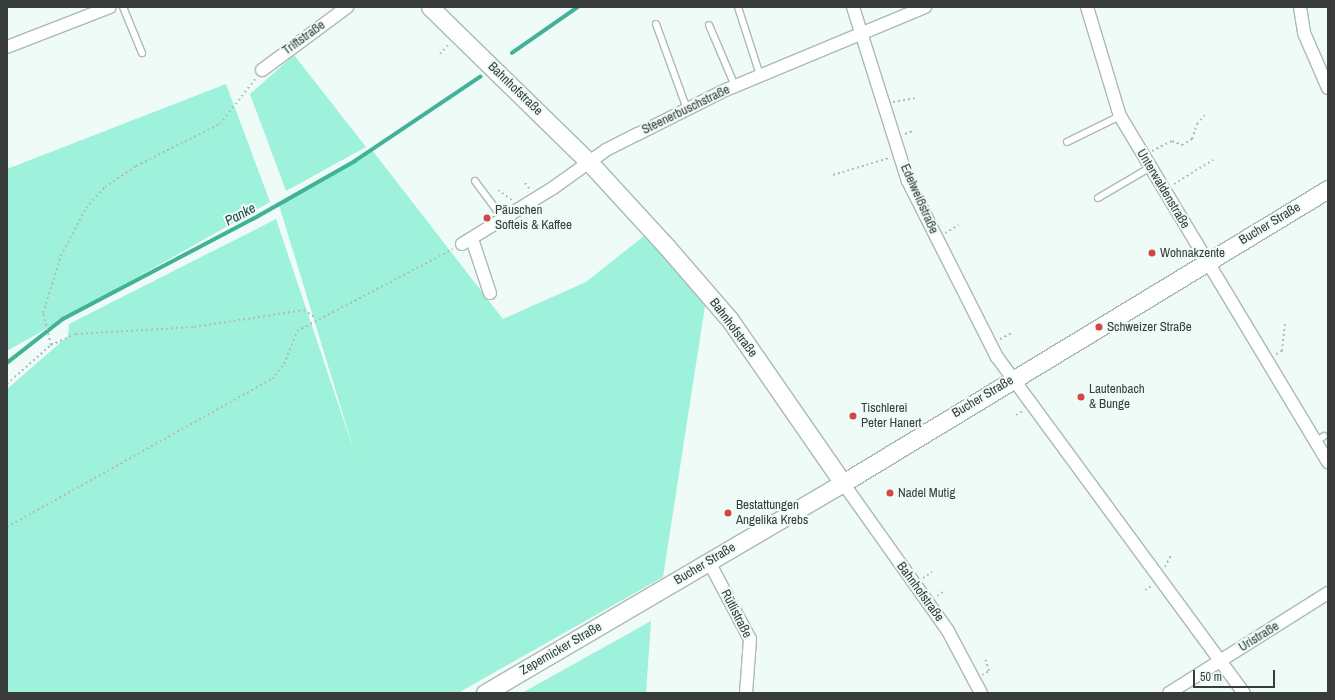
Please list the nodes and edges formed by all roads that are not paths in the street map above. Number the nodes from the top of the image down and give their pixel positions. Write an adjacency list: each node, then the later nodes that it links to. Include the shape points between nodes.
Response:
1 (110, 7): 10 (street)
2 (123, 7): 15 (lane)
3 (347, 7): 16 (street, Triftstraße)
4 (430, 7): 23 (main road, Bahnhofstraße)
5 (738, 7): 17 (lane)
6 (853, 7): 13 (street, Edelweißstraße)
7 (925, 7): 13 (street, Steenerbuschstraße)
8 (1087, 7): 21 (street, Unterwaldenstraße)
9 (1300, 7): 19 (street, via 1304,33)
10 (92, 10): 14 (street)
11 (656, 24): 20 (lane)
12 (709, 25): 18 (lane)
13 (861, 33): 17 (street, Steenerbuschstraße); 31 (street, Edelweißstraße, via 917,202)
14 (7, 47)
15 (142, 53)
16 (262, 70)
17 (760, 75): 18 (street, Steenerbuschstraße)
18 (735, 86): 20 (street, Steenerbuschstraße)
19 (1328, 88)
20 (687, 109): 23 (street, Steenerbuschstraße)
21 (1120, 116): 22 (lane); 24 (street, Unterwaldenstraße)
22 (1067, 142)
23 (589, 162): 28 (street, Steenerbuschstraße); 33 (main road, Bahnhofstraße, via 730,320)
24 (1146, 162): 27 (lane); 29 (street, Unterwaldenstraße)
25 (475, 181): 28 (lane)
26 (1328, 189): 29 (main road, Bucher Straße)
27 (1098, 198)
28 (504, 220): 30 (street, Steenerbuschstraße, via 467,242)
29 (1207, 261): 31 (main road, Bucher Straße); 32 (street, Unterwaldenstraße, via 1266,360 1320,439)
30 (490, 292)
31 (1012, 380): 33 (main road, Bucher Straße); 37 (street)
32 (1328, 462)
33 (843, 483): 34 (main road, Bucher Straße); 40 (street, Bahnhofstraße, via 948,631)
34 (709, 562): 36 (main road, Bucher Straße); 39 (street, Rütlistraße, via 750,639)
35 (1328, 593): 37 (street, Uristraße)
36 (637, 605): 38 (main road, Zepernicker Straße)
37 (1220, 661): 41 (street, Uristraße); 42 (street)
38 (485, 693)
39 (746, 693)
40 (981, 693)
41 (1169, 693)
42 (1244, 693)

